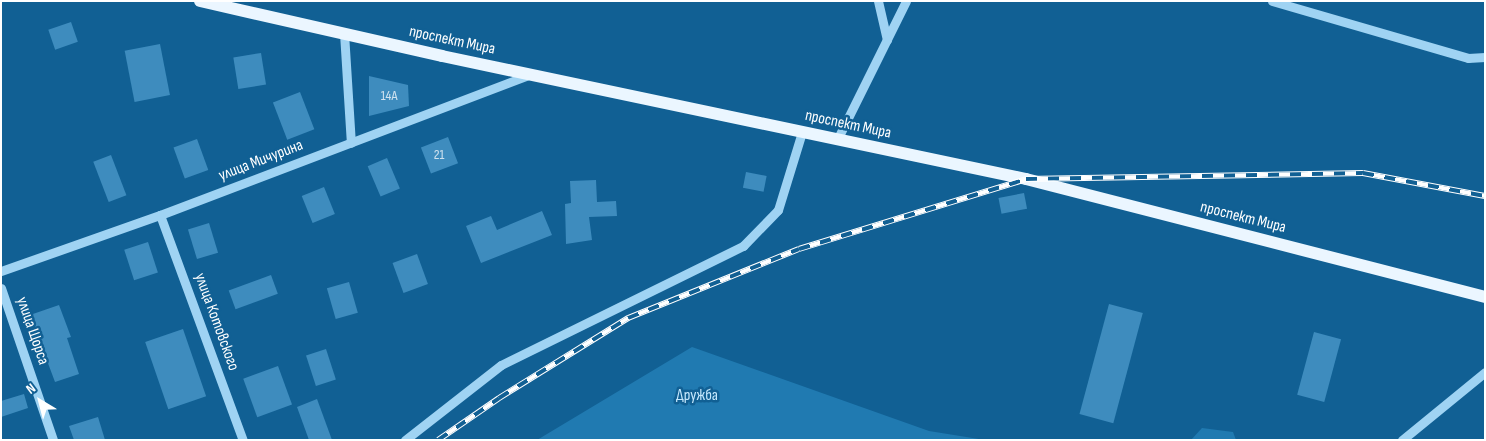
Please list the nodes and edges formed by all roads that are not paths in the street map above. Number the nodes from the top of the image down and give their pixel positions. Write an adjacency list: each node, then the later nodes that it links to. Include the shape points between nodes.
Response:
1 (200, 1): 5 (main road, проспект Мира)
2 (878, 1): 6 (street)
3 (906, 1): 6 (street)
4 (1272, 1): 7 (street, via 1468,58)
5 (344, 33): 8 (main road, проспект Мира); 11 (street)
6 (887, 40): 10 (street)
7 (1485, 57)
8 (530, 74): 9 (main road, проспект Мира); 11 (street, улица Мичурина)
9 (802, 132): 10 (main road, проспект Мира); 19 (street, via 778,210 743,246 502,366)
10 (837, 140): 15 (main road, проспект Мира, via 1026,179)
11 (350, 143): 12 (street, улица Мичурина)
12 (160, 215): 13 (street, улица Мичурина); 18 (street, улица Котовского)
13 (1, 271)
14 (1, 288): 17 (street, улица Щорса)
15 (1485, 297)
16 (1485, 372): 20 (street)
17 (54, 440)
18 (243, 440)
19 (405, 440)
20 (1402, 440)

